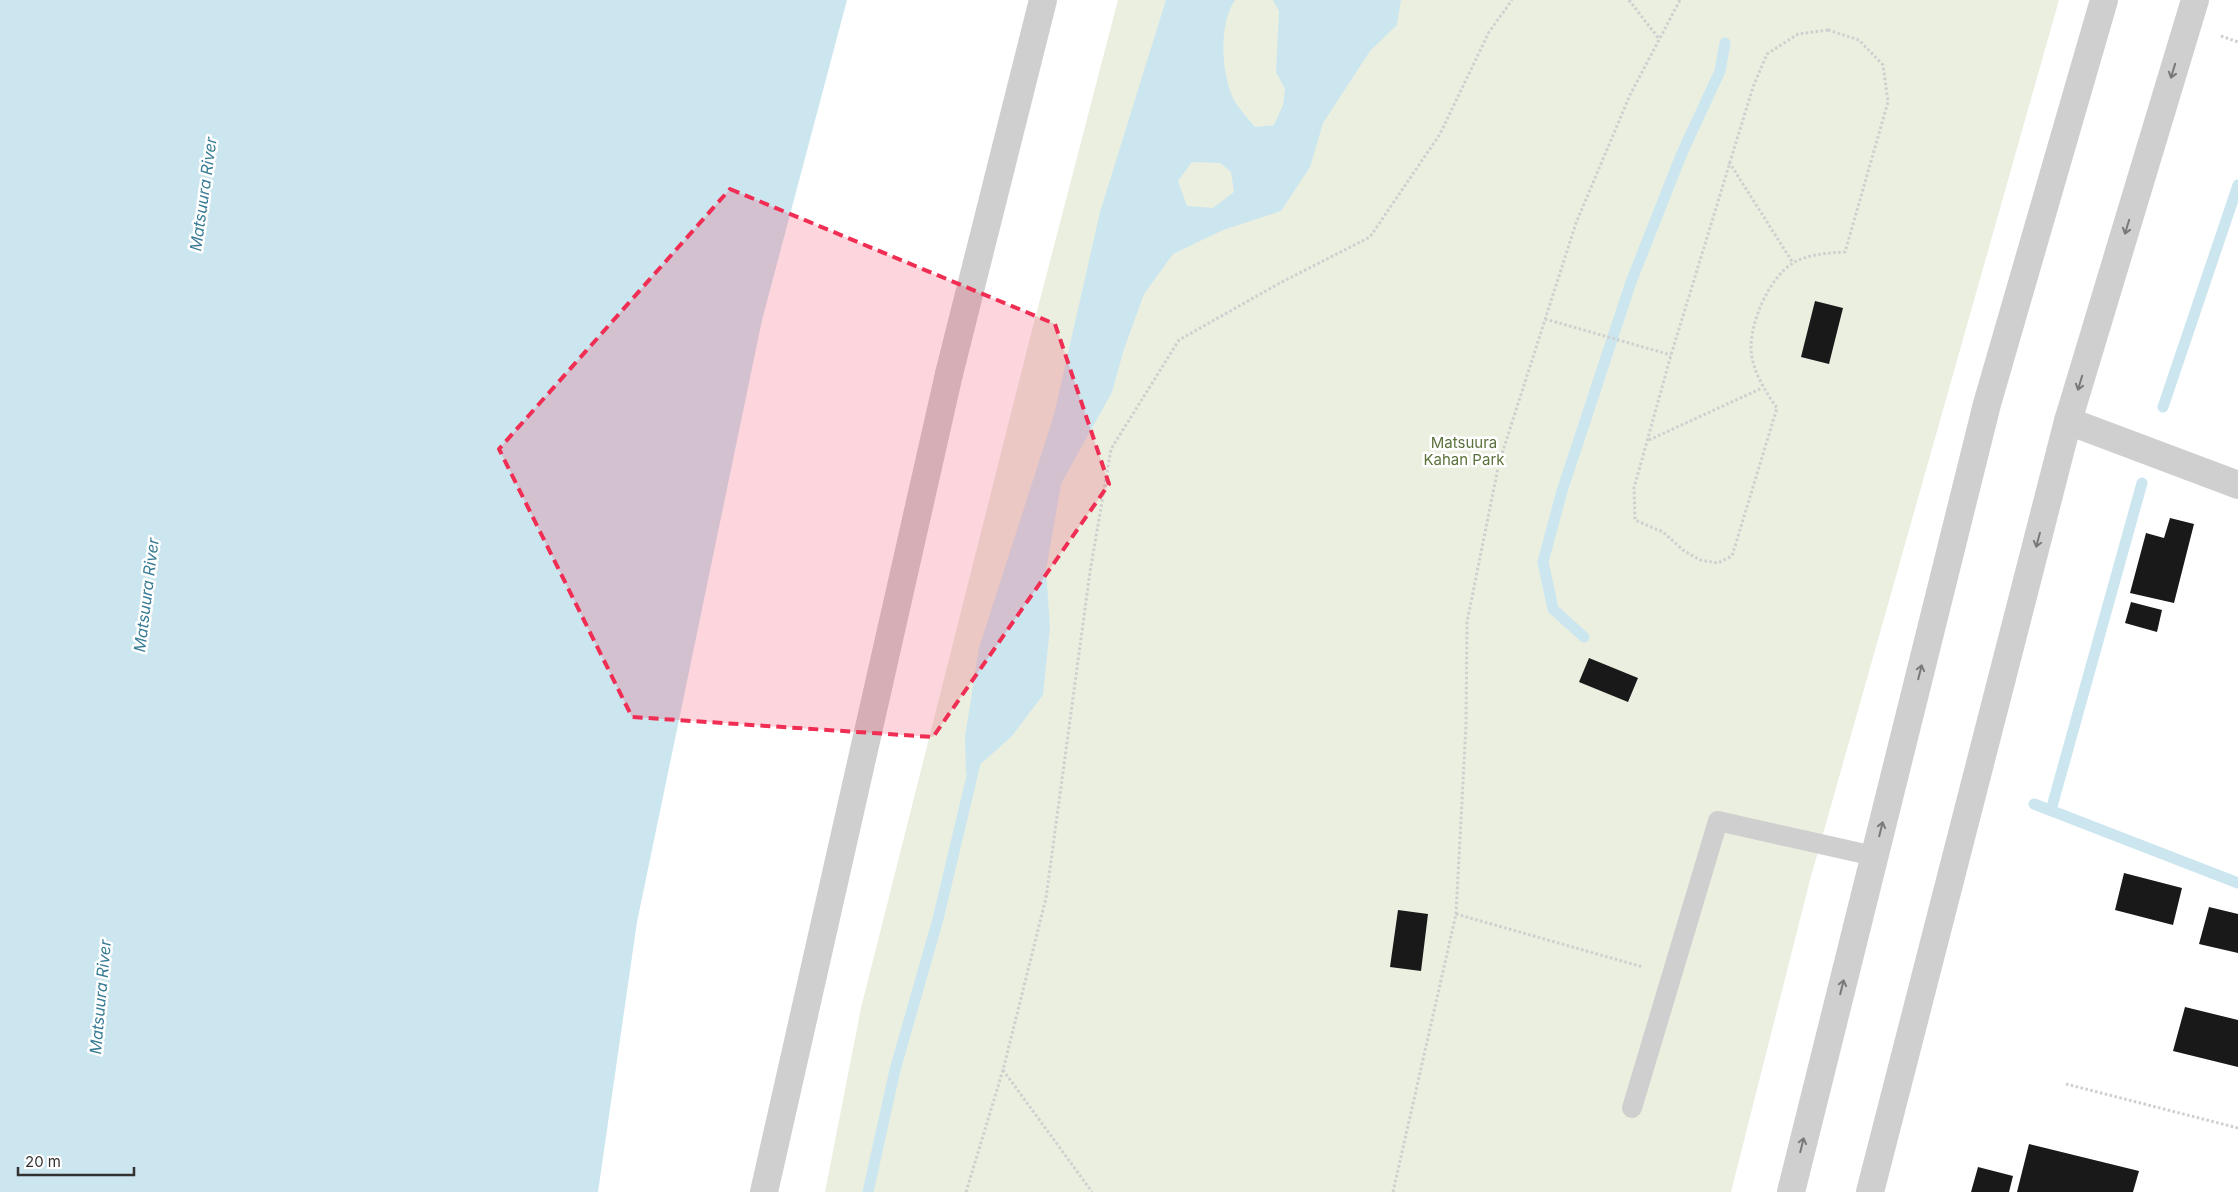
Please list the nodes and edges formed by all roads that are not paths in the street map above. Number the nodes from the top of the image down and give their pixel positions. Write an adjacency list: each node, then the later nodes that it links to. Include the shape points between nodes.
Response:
1 (1043, 0): 8 (street, via 948,374)
2 (2104, 0): 6 (street, one-way to 2, via 1987,404)
3 (2191, 12): 4 (street, one-way to 4)
4 (2068, 421): 5 (street); 10 (street, one-way to 10)
5 (2238, 484)
6 (1874, 856): 7 (lane, via 1718,821); 9 (street, one-way to 6)
7 (1632, 1108)
8 (764, 1192)
9 (1791, 1192)
10 (1870, 1192)

